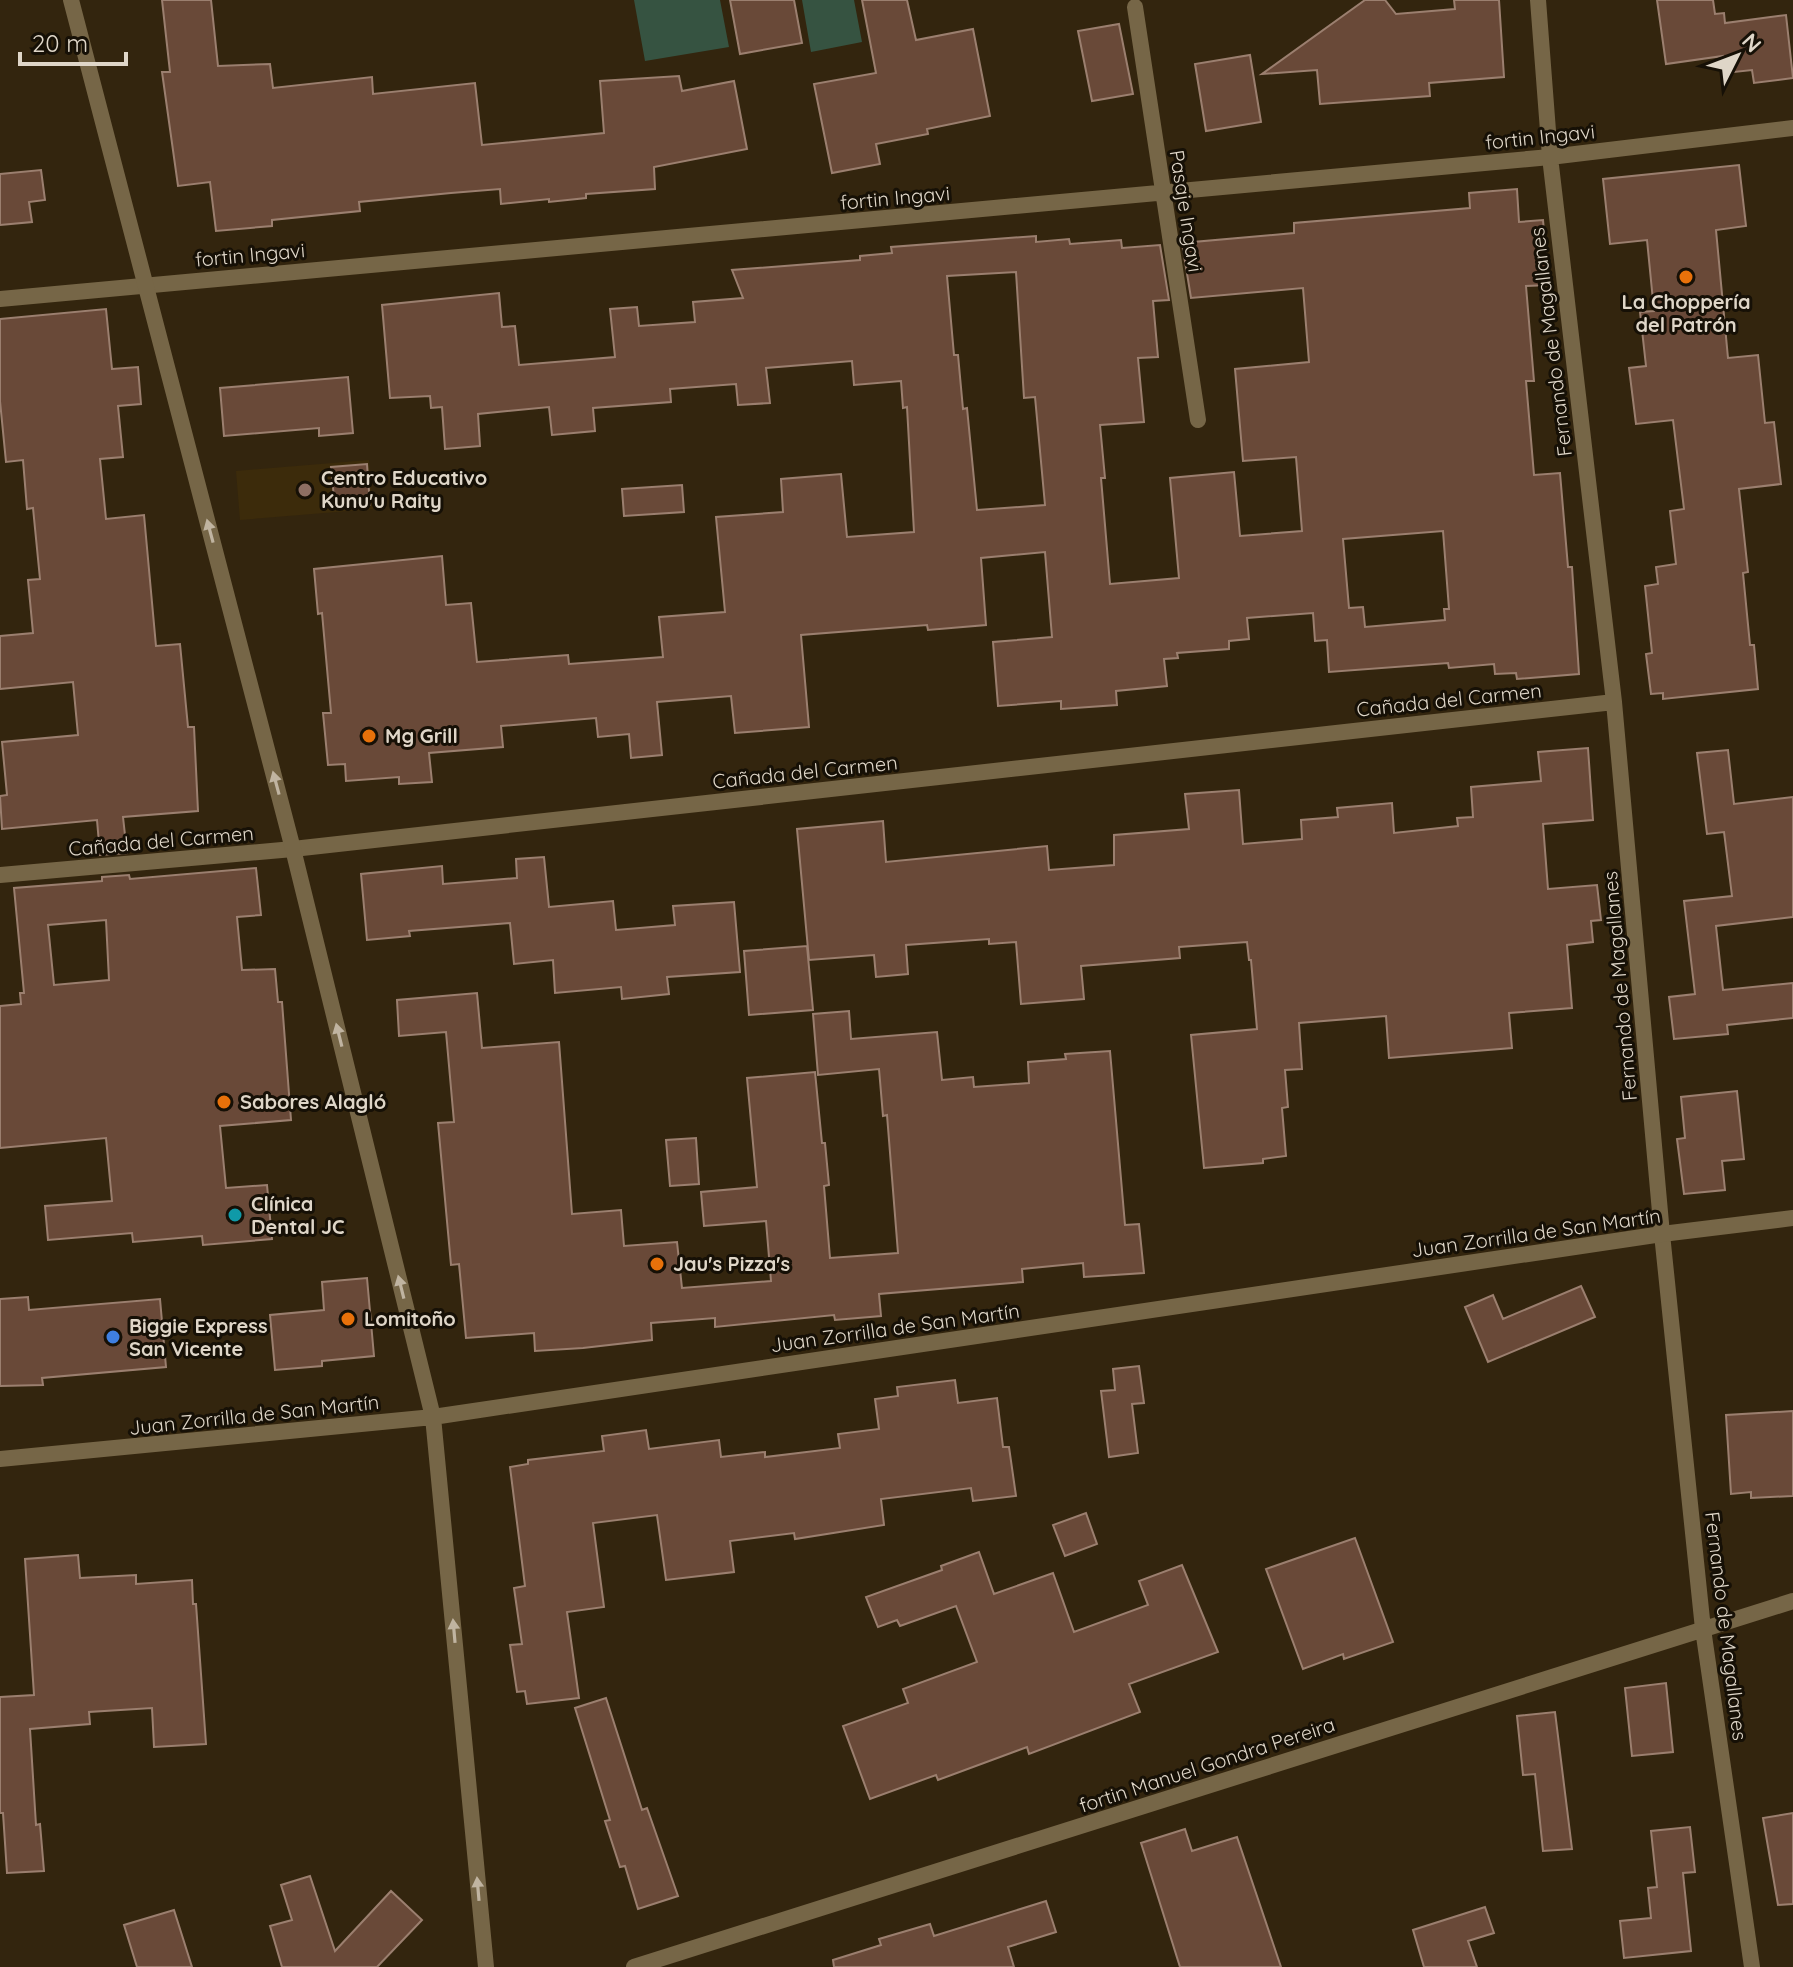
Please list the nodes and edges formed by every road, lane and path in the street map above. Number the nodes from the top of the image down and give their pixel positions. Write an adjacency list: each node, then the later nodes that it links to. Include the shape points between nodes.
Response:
1 (71, 0): 7 (street)
2 (1538, 0): 5 (street, Fernando de Magallanes)
3 (1135, 7): 6 (street, Pasaje Ingavi)
4 (1793, 128): 5 (street, fortin Ingavi)
5 (1550, 157): 6 (street, fortin Ingavi); 10 (street, Fernando de Magallanes)
6 (1163, 194): 7 (street, fortin Ingavi); 9 (street, Pasaje Ingavi)
7 (145, 285): 8 (street, fortin Ingavi); 11 (street, one-way to 7)
8 (0, 299)
9 (1198, 420)
10 (1614, 702): 11 (street, Cañada del Carmen); 14 (street, Fernando de Magallanes)
11 (293, 849): 12 (street, Cañada del Carmen); 15 (street, one-way to 11)
12 (0, 875)
13 (1793, 1218): 14 (street, Juan Zorrilla de San Martín)
14 (1662, 1234): 15 (street, Juan Zorrilla de San Martín); 18 (street, Fernando de Magallanes)
15 (433, 1417): 16 (street, Juan Zorrilla de San Martín); 19 (street, one-way to 15)
16 (0, 1459)
17 (1793, 1601): 18 (street, fortin Manuel Gondra Pereira)
18 (1703, 1629): 20 (street, fortin Manuel Gondra Pereira); 21 (street, Fernando de Magallanes)
19 (486, 1967)
20 (634, 1967)
21 (1752, 1967)

